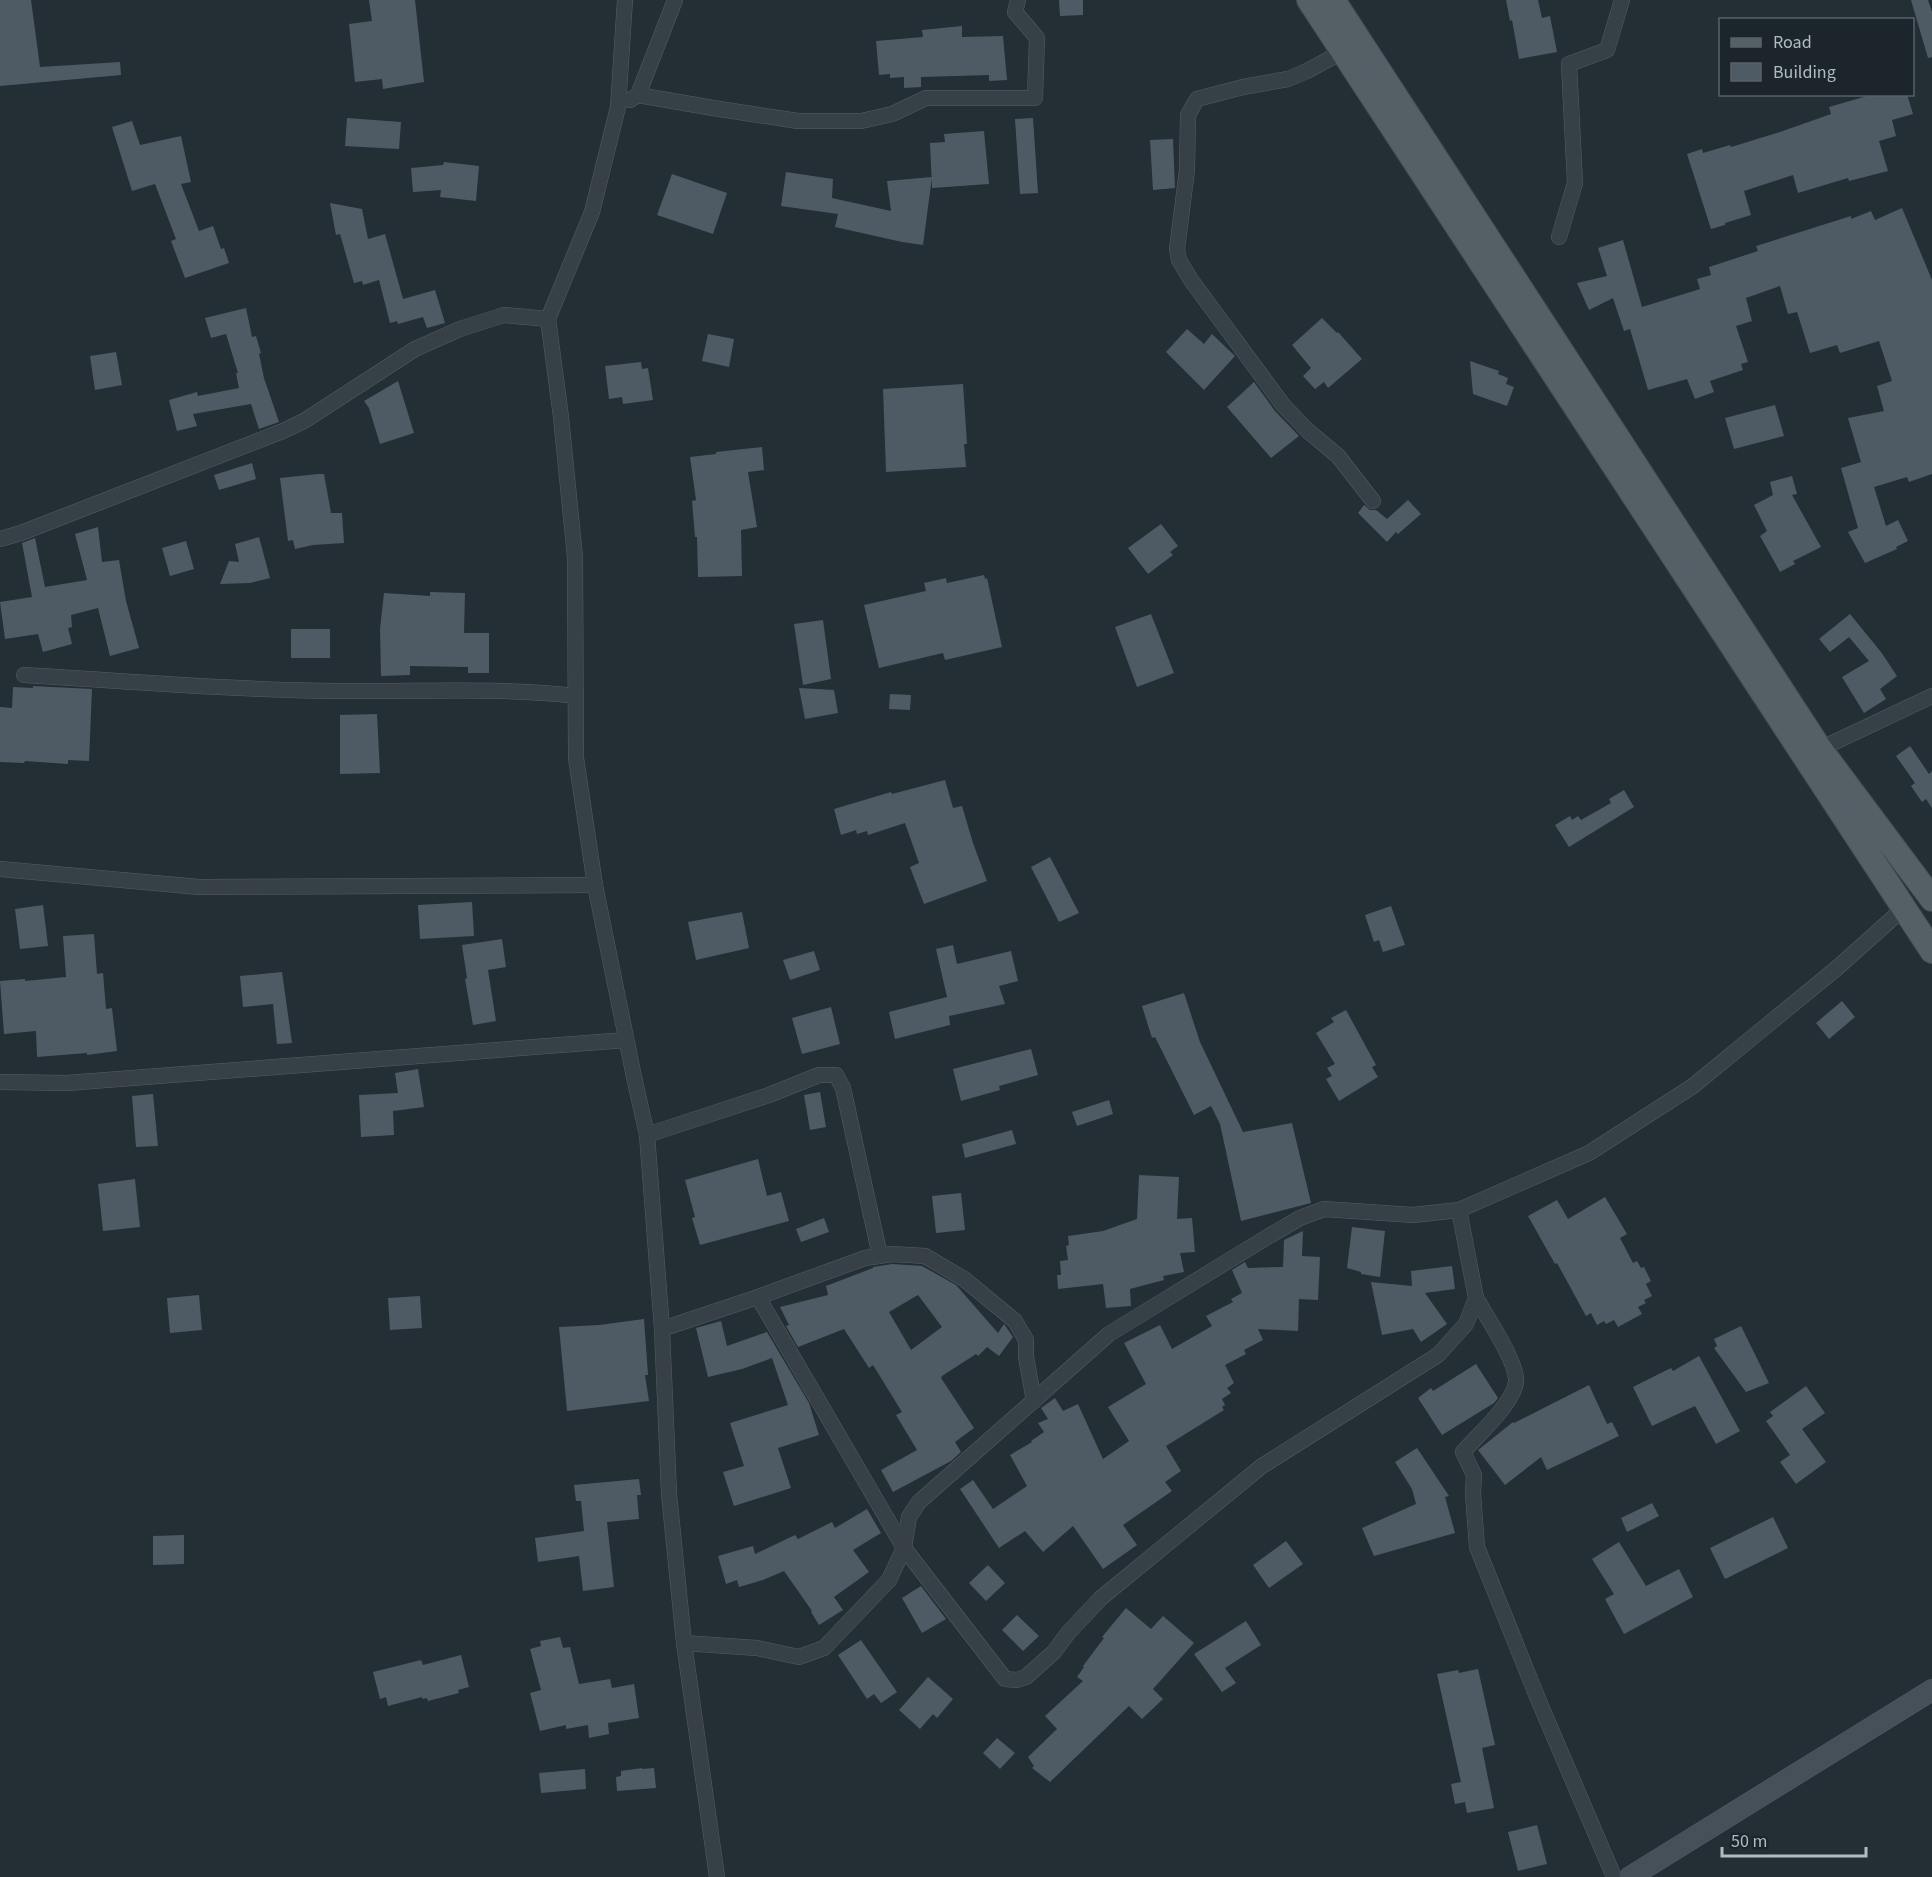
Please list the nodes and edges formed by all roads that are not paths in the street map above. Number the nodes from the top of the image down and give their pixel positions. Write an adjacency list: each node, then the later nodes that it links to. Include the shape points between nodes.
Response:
1 (625, 0): 9 (street)
2 (675, 0): 8 (street)
3 (1018, 0): 8 (street, via 1015,12 1037,38 1035,98 926,98 891,114 861,121 809,121)
4 (1309, 0): 7 (main road)
5 (1333, 0): 17 (main road)
6 (1622, 0): 10 (street, via 1607,50 1569,64 1575,183)
7 (1342, 52): 12 (street, via 1288,79 1234,89 1197,99 1192,104 1177,249 1191,280 1283,405 1338,456); 21 (main road)
8 (638, 95): 9 (street)
9 (618, 107): 11 (street, via 592,212)
10 (1559, 237)
11 (548, 319): 13 (street, via 504,315 460,328 415,350 284,431); 15 (street, via 575,557)
12 (1373, 501)
13 (0, 539)
14 (24, 675): 15 (street, via 242,688 531,691)
15 (576, 696): 19 (street, via 576,759)
16 (1932, 696): 17 (street)
17 (1820, 749): 20 (main road)
18 (0, 869): 19 (street, via 199,887)
19 (595, 885): 23 (street)
20 (1932, 899)
21 (1904, 908): 22 (main road); 26 (street, via 1693,1086 1589,1152)
22 (1932, 951)
23 (626, 1040): 24 (street, via 67,1083); 25 (street)
24 (0, 1082)
25 (647, 1135): 27 (street, via 819,1075 836,1075 843,1088); 30 (street)
26 (1459, 1210): 29 (street); 31 (street, via 1413,1215 1324,1209 1300,1218 1109,1334)
27 (880, 1256): 28 (street); 31 (street, via 925,1256 964,1279 1015,1321 1026,1340)
28 (758, 1297): 30 (street); 32 (street)
29 (1476, 1298): 32 (street, via 1466,1324 1438,1355 1262,1466 1101,1598 1054,1652 1026,1677 1005,1679); 36 (street, via 1511,1359 1516,1381 1507,1402 1463,1452 1474,1475 1477,1547)
30 (662, 1329): 33 (street, via 669,1494)
31 (1034, 1401): 32 (street, via 919,1502 909,1517)
32 (904, 1548): 33 (street, via 889,1580 824,1648 799,1658 757,1648)
33 (684, 1643): 35 (street)
34 (1932, 1690): 37 (main road)
35 (717, 1877)
36 (1614, 1877)
37 (1630, 1877)

